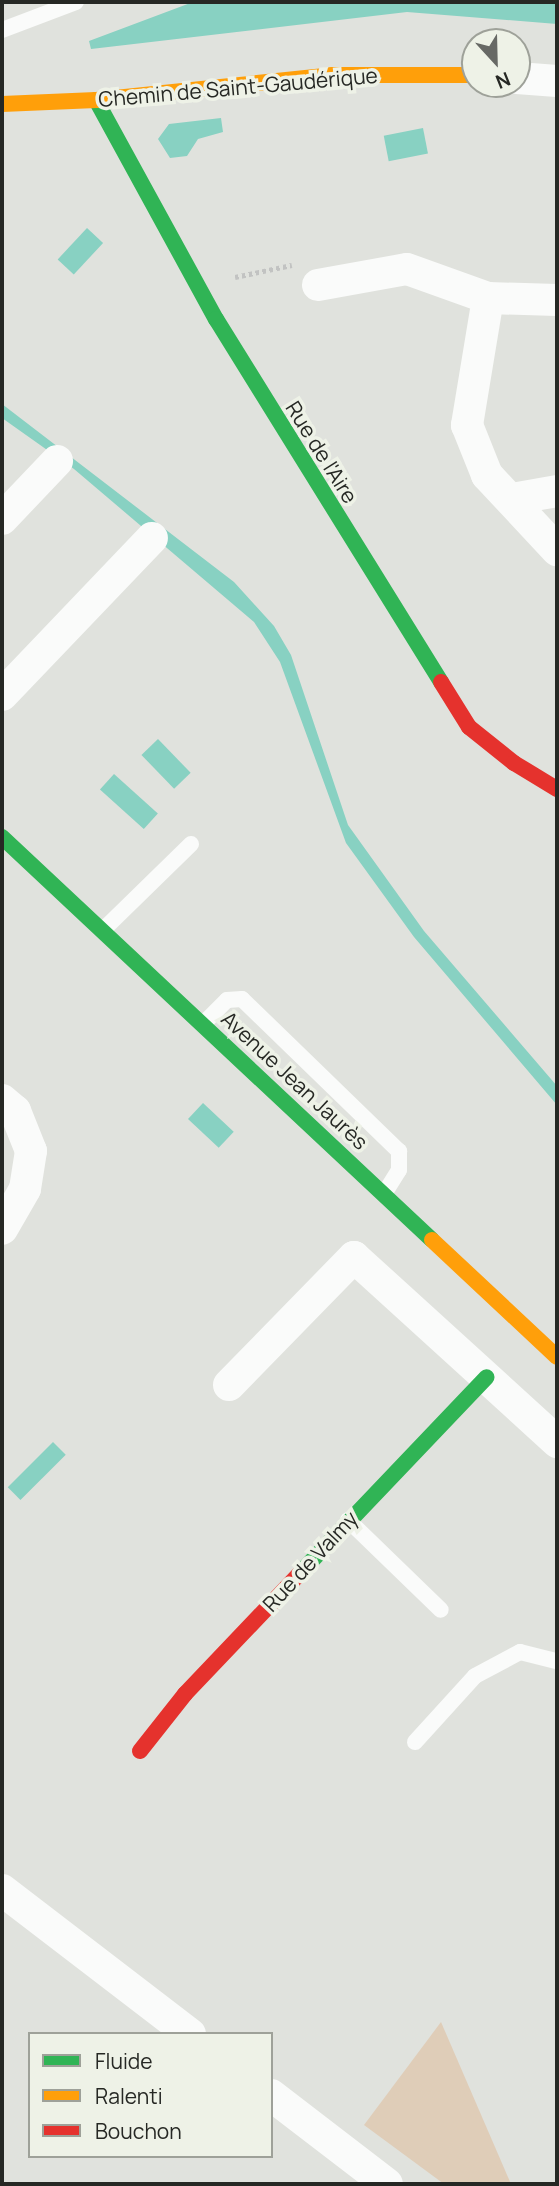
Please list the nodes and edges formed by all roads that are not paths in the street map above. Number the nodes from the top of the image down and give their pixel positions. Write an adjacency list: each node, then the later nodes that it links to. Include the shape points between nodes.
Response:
1 (76, 2): 2 (lane)
2 (2, 30)
3 (461, 75): 6 (street, Chemin de Saint-Gaudérique, via 332,75)
4 (531, 79): 5 (street)
5 (557, 81)
6 (96, 100): 7 (street, Chemin de Saint-Gaudérique); 18 (street, Rue de l'Aire, via 216,319 469,727 514,763)
7 (2, 104)
8 (318, 285): 9 (street, via 407,269)
9 (488, 298): 10 (street); 13 (street, via 467,425 487,475)
10 (557, 300)
11 (57, 461): 14 (street)
12 (557, 491): 13 (street)
13 (512, 499): 16 (street)
14 (2, 519)
15 (152, 538): 17 (street)
16 (557, 550)
17 (2, 695)
18 (557, 789)
19 (2, 837): 21 (street, Avenue Jean Jaurès)
20 (191, 844): 21 (lane)
21 (103, 930): 22 (street, Avenue Jean Jaurès)
22 (203, 1024): 24 (street, Avenue Jean Jaurès); 24 (lane, via 227,1000 242,999 399,1151 399,1170)
23 (2, 1100): 25 (street, via 15,1111 30,1151 25,1189)
24 (384, 1192): 26 (street, Avenue Jean Jaurès)
25 (2, 1229)
26 (557, 1357)
27 (487, 1377): 28 (street, via 354,1257); 29 (street); 30 (street, Rue de Valmy)
28 (229, 1385)
29 (557, 1442)
30 (348, 1520): 31 (lane); 34 (street, Rue de Valmy, via 185,1694)
31 (441, 1611)
32 (557, 1661): 33 (lane, via 520,1652 475,1676)
33 (415, 1742)
34 (140, 1751)
35 (2, 1890): 36 (street)
36 (187, 2032)
37 (273, 2097): 38 (street)
38 (355, 2174): 39 (street)
39 (387, 2184)

